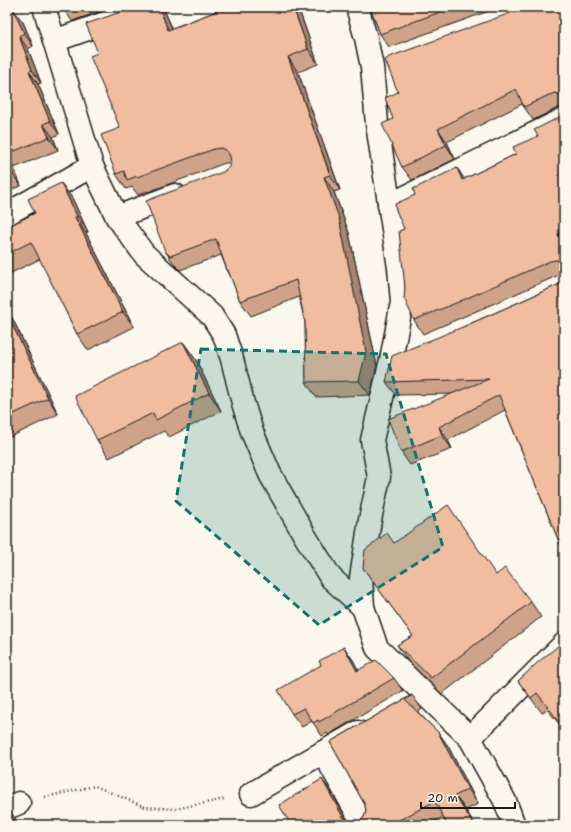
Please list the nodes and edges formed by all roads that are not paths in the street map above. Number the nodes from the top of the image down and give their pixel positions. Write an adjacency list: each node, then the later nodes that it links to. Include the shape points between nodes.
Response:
1 (44, 7): 4 (street)
2 (150, 7): 4 (street)
3 (357, 7): 6 (street)
4 (54, 41): 8 (street)
5 (394, 59): 6 (street)
6 (372, 68): 10 (street)
7 (564, 119): 10 (street)
8 (92, 166): 11 (street); 12 (street)
9 (192, 189): 12 (street)
10 (389, 206): 14 (street, via 402,302)
11 (7, 214)
12 (117, 217): 15 (street, via 144,254 212,316 224,335 252,432 270,474 331,578)
13 (413, 352): 14 (street)
14 (392, 360): 15 (street, via 372,440 379,477 361,578)
15 (363, 607): 17 (street, via 378,648)
16 (564, 644): 20 (street)
17 (423, 694): 18 (street); 20 (street)
18 (403, 706)
19 (376, 721): 21 (street)
20 (470, 738): 24 (street, via 505,801)
21 (323, 752): 22 (street); 23 (street)
22 (251, 794)
23 (364, 825)
24 (514, 825)

